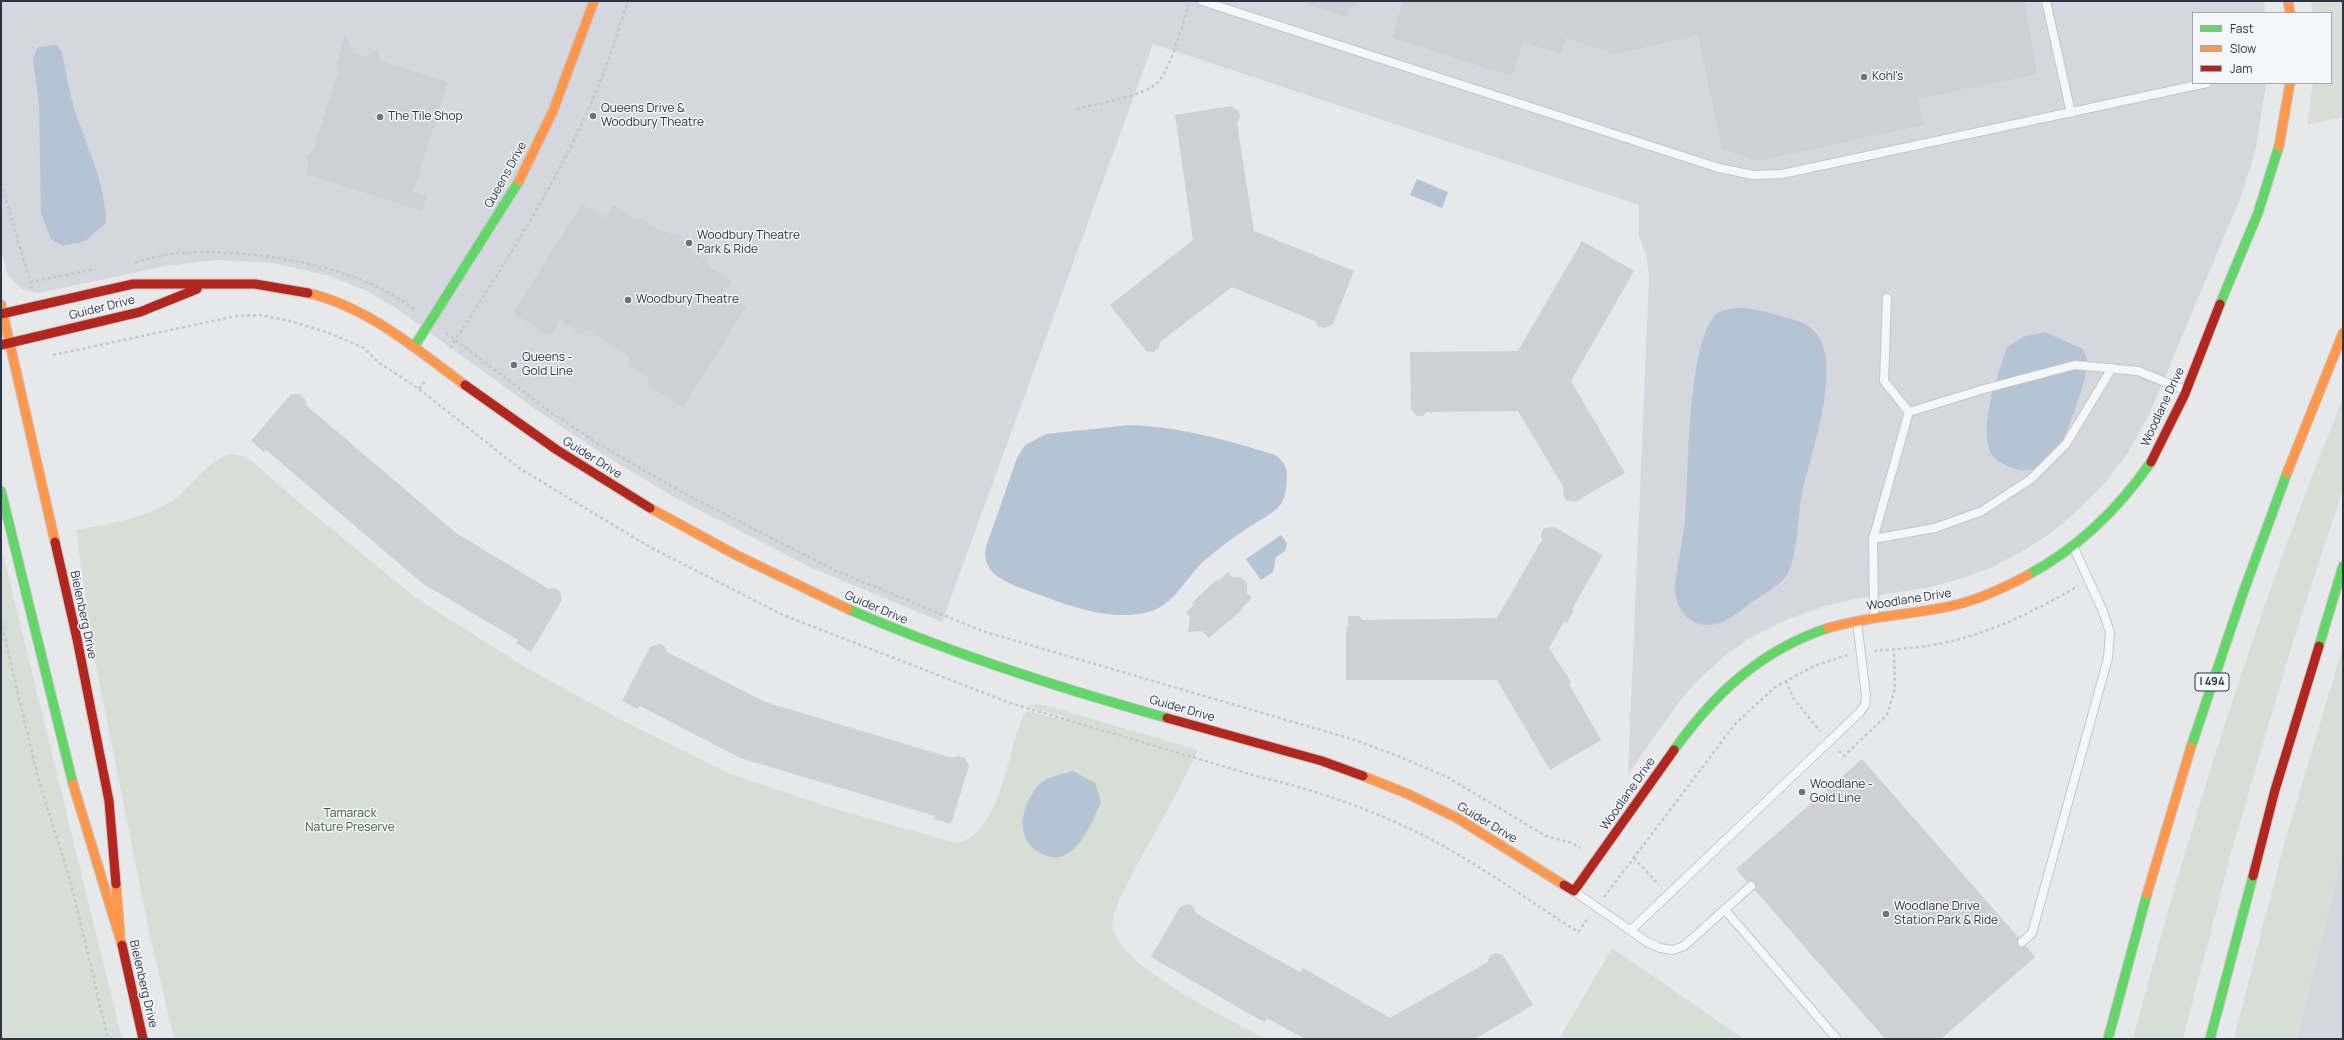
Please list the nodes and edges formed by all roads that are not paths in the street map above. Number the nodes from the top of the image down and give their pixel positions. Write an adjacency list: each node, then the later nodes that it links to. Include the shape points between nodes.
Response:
1 (594, 1): 14 (main road, Queens Drive, via 553,111 521,177)
2 (1202, 1): 8 (lane, via 1718,168 1753,175 1782,174)
3 (2046, 1): 8 (lane)
4 (2288, 1): 5 (main road)
5 (2290, 12)
6 (2202, 84): 8 (lane)
7 (2290, 84): 16 (main road, Woodlane Drive, via 2288,113 2277,160 2260,209)
8 (2071, 113)
9 (206, 285): 11 (main road, Guider Drive, via 133,284); 13 (main road, Guider Drive, via 140,312); 14 (main road, Guider Drive, via 255,284 319,296 366,316)
10 (1887, 298): 17 (lane, via 1884,381)
11 (2, 311): 13 (main road, Bielenberg Drive)
12 (2343, 333): 32 (main road, I 494, via 2278,494 2219,660 2142,908)
13 (6, 344): 28 (main road, Bielenberg Drive, via 77,639 109,801)
14 (414, 348): 25 (main road, Guider Drive, via 574,463 664,517 826,599 902,632 1020,674 1368,776 1458,819)
15 (2112, 368): 16 (lane, via 2138,371); 17 (lane, via 2075,365); 19 (lane, via 2066,444 2031,480 1975,513 1935,528)
16 (2185, 390): 20 (main road, Woodlane Drive, via 2152,459 2123,498 2090,532)
17 (1909, 412): 19 (lane)
18 (1, 491): 28 (main road, Bielenberg Drive, via 80,810)
19 (1873, 539): 22 (lane)
20 (2072, 545): 22 (main road, Woodlane Drive, via 2050,562 1984,596 1942,609); 29 (lane, via 2110,632 2108,658 2032,933)
21 (2343, 566): 33 (main road, via 2275,790)
22 (1874, 618): 23 (main road, Woodlane Drive)
23 (1856, 620): 25 (main road, Woodlane Drive, via 1820,629 1789,642 1757,662 1725,687 1698,716); 27 (lane, via 1862,653 1865,704 1860,712)
24 (1751, 886): 26 (lane)
25 (1574, 891): 27 (lane)
26 (1724, 910): 27 (lane, via 1684,946 1672,950 1660,948); 31 (lane)
27 (1631, 930)
28 (120, 934): 30 (main road, Bielenberg Drive)
29 (2022, 942)
30 (143, 1039)
31 (1837, 1039)
32 (2108, 1039)
33 (2210, 1039)

